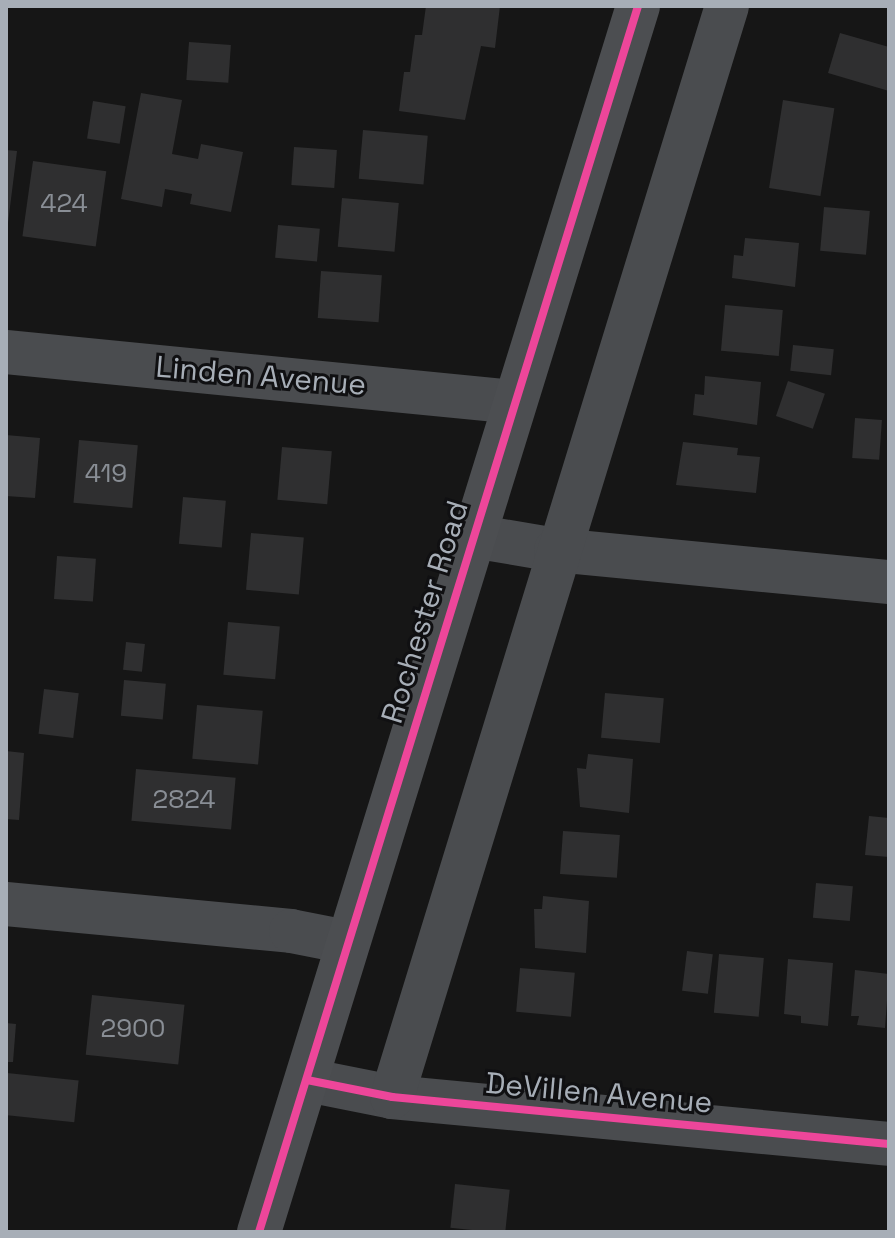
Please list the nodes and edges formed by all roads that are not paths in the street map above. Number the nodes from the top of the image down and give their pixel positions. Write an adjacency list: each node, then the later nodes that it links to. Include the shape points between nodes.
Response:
1 (638, 6): 4 (main road, Rochester Road)
2 (727, 6): 6 (street)
3 (6, 352): 4 (street, Linden Avenue)
4 (515, 402): 5 (main road, Rochester Road)
5 (473, 536): 6 (street); 9 (main road, Rochester Road)
6 (556, 550): 7 (street); 11 (street)
7 (889, 582)
8 (6, 904): 9 (street, via 291,931)
9 (347, 942): 10 (main road, Rochester Road)
10 (307, 1080): 11 (street, DeVillen Avenue); 13 (main road, Rochester Road)
11 (392, 1097): 12 (street, DeVillen Avenue)
12 (889, 1144)
13 (259, 1232)

